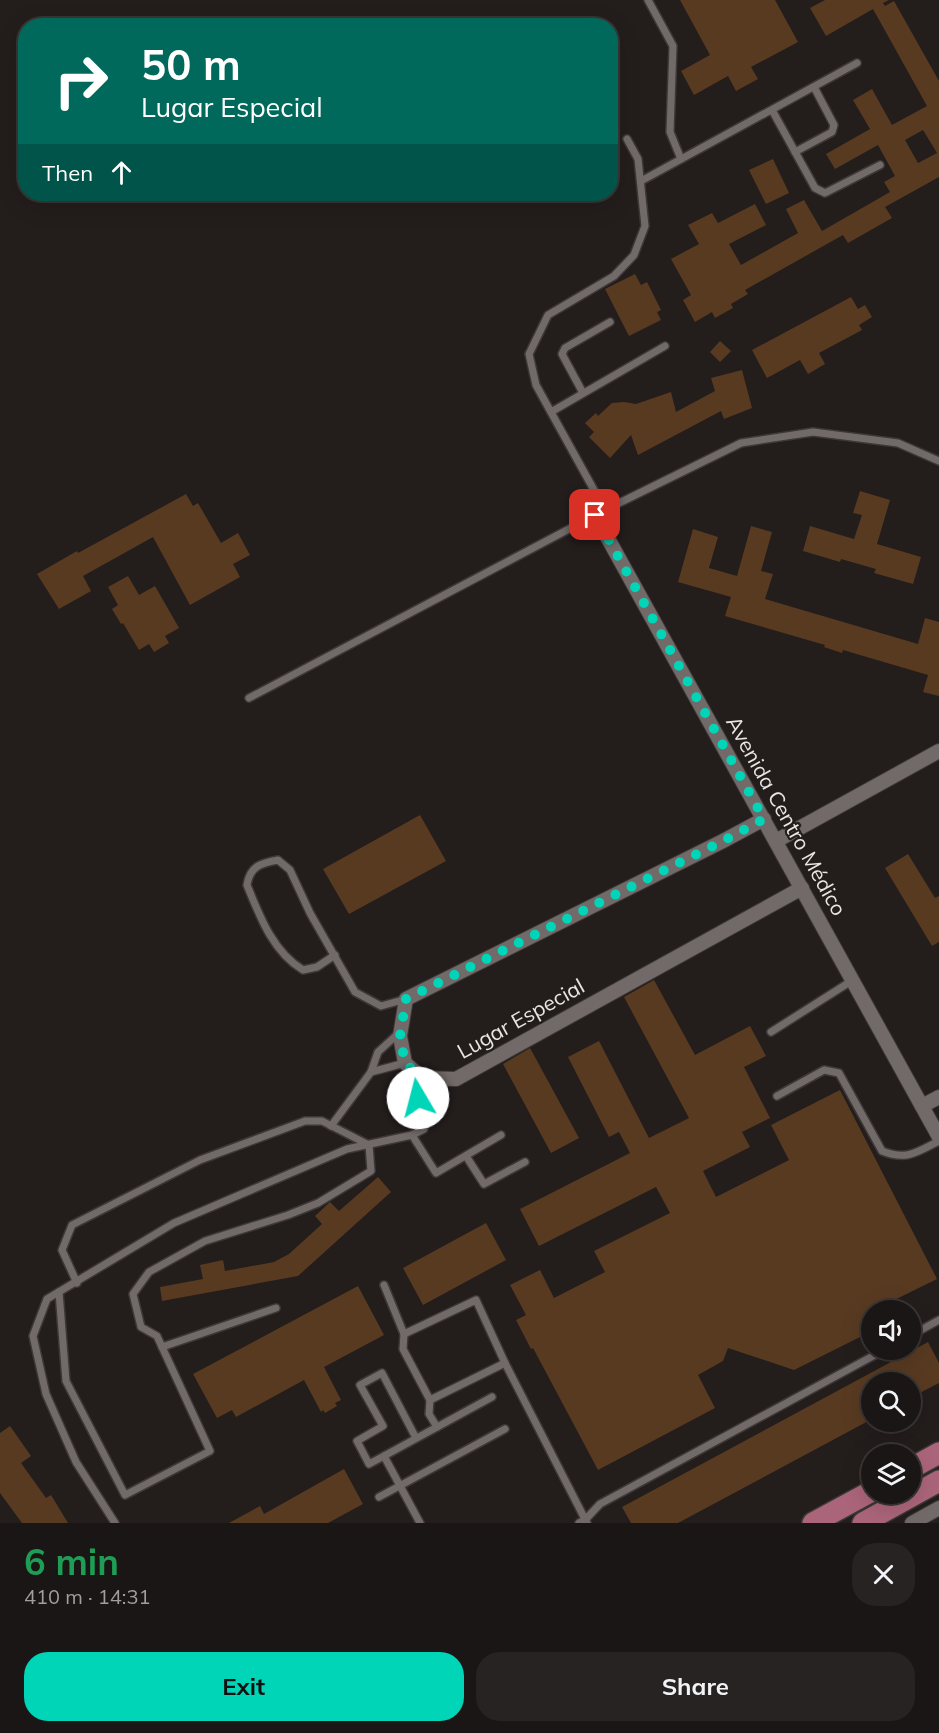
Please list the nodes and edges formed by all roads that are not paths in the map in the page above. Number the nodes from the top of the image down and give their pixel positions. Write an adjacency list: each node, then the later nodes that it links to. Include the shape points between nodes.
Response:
1 (648, 0): 7 (lane, via 673,46 670,132)
2 (857, 63): 3 (lane)
3 (814, 87): 4 (lane); 6 (lane, via 834,125 832,132)
4 (772, 110): 6 (lane); 7 (lane)
5 (627, 139): 9 (lane, via 638,159)
6 (795, 152): 8 (lane, via 815,188 825,193)
7 (681, 159): 9 (lane)
8 (880, 165)
9 (641, 181): 13 (lane, via 645,226 634,255 614,276 548,315 529,354 536,385)
10 (610, 322): 12 (lane, via 565,348 562,354)
11 (665, 346): 12 (lane)
12 (583, 393): 13 (lane)
13 (550, 412): 15 (lane)
14 (939, 461): 15 (lane, via 898,443 813,432 741,443)
15 (600, 513): 16 (lane); 18 (street, Avenida Centro Médico)
16 (249, 698)
17 (939, 751): 19 (street)
18 (764, 819): 19 (street, Avenida Centro Médico); 23 (street)
19 (776, 841): 20 (street, Avenida Centro Médico)
20 (802, 888): 22 (street, Avenida Centro Médico); 28 (street, Lugar Especial, via 456,1079)
21 (334, 955): 21 (lane, via 290,870 278,860 261,863 249,876 247,885 276,946 303,970 317,967); 23 (lane, via 355,992 381,1006)
22 (853, 980): 25 (lane); 31 (street, Avenida Centro Médico)
23 (406, 999): 24 (street)
24 (400, 1032): 26 (street); 27 (lane, via 378,1053)
25 (771, 1032)
26 (405, 1063): 27 (lane); 28 (street)
27 (371, 1072): 33 (lane)
28 (428, 1078): 32 (lane, via 435,1102); 32 (lane, via 418,1098)
29 (777, 1095): 36 (lane, via 824,1070 833,1070 839,1073 882,1151 901,1157 912,1155)
30 (939, 1097): 31 (street)
31 (922, 1106): 36 (street, Avenida Centro Médico)
32 (426, 1112): 34 (lane, via 424,1129)
33 (331, 1126): 37 (lane); 40 (lane, via 305,1120 256,1137 200,1160 72,1225 62,1250)
34 (412, 1135): 37 (lane); 38 (lane, via 436,1173)
35 (501, 1135): 38 (lane)
36 (939, 1139)
37 (369, 1145): 40 (lane, via 347,1149 174,1223); 47 (lane, via 371,1172 318,1203 205,1241 149,1272 133,1294 141,1327 157,1336)
38 (466, 1156): 39 (lane, via 484,1184)
39 (525, 1162)
40 (77, 1283): 42 (lane)
41 (384, 1285): 46 (lane)
42 (59, 1292): 47 (lane, via 66,1381 125,1495 210,1451); 64 (lane, via 47,1299 33,1336 46,1394 76,1462)
43 (276, 1308): 47 (lane)
44 (939, 1320): 45 (lane)
45 (921, 1330)
46 (404, 1334): 49 (lane, via 476,1300); 51 (lane, via 403,1349)
47 (162, 1347)
48 (866, 1360): 63 (lane, via 600,1504)
49 (505, 1363): 51 (lane); 63 (lane)
50 (492, 1397): 52 (lane)
51 (430, 1400): 52 (lane, via 429,1414)
52 (437, 1427): 54 (lane)
53 (505, 1430): 59 (lane)
54 (416, 1438): 56 (lane); 56 (lane, via 382,1373 360,1384 383,1426 357,1441 369,1464)
55 (939, 1453): 57 (main road)
56 (384, 1456): 59 (lane)
57 (921, 1463)
58 (939, 1481): 67 (main road)
59 (400, 1486): 60 (lane); 65 (lane)
60 (379, 1497)
61 (861, 1497): 66 (main road)
62 (939, 1508): 68 (street)
63 (584, 1522)
64 (115, 1523)
65 (420, 1523)
66 (813, 1523)
67 (863, 1523)
68 (912, 1523)

